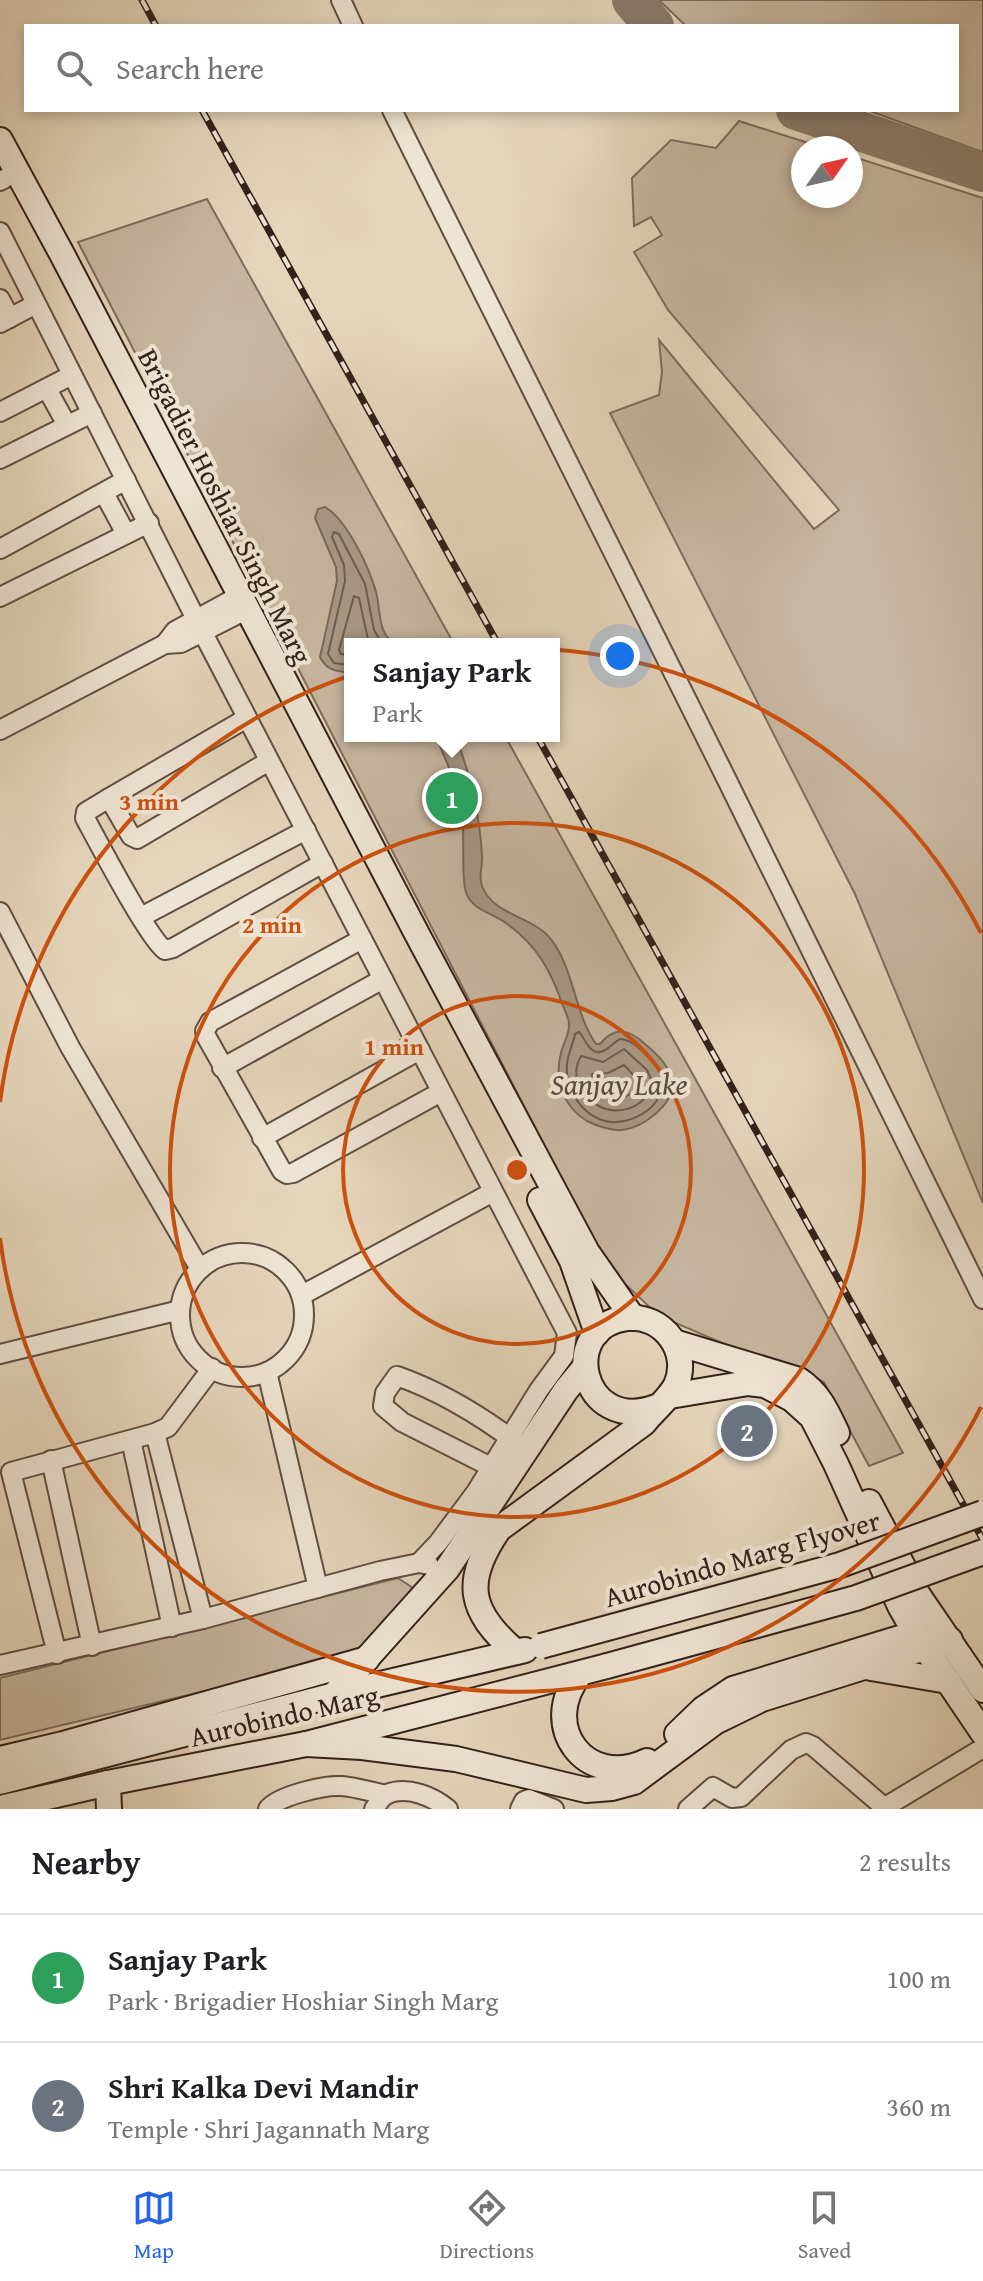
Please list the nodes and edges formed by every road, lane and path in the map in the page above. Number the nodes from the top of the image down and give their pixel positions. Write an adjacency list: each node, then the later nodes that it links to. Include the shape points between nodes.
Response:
1 (341, 0): 2 (street)
2 (352, 24)
3 (393, 112): 42 (street)
4 (0, 140): 23 (main road, Brigadier Hoshiar Singh Marg)
5 (1, 177): 23 (main road, Brigadier Hoshiar Singh Marg)
6 (0, 232): 7 (street)
7 (6, 260): 9 (street)
8 (0, 299): 10 (street)
9 (36, 304): 10 (street); 11 (street)
10 (5, 320)
11 (72, 375): 12 (street); 14 (street)
12 (47, 389): 13 (street); 15 (street)
13 (0, 412)
14 (92, 413): 15 (street); 17 (street)
15 (67, 425): 16 (street)
16 (0, 459)
17 (126, 480): 18 (street); 19 (street)
18 (104, 493): 20 (street); 21 (street)
19 (149, 523): 20 (street); 24 (street)
20 (126, 534): 22 (street)
21 (0, 549)
22 (0, 597)
23 (236, 607): 24 (street); 44 (main road, Brigadier Hoshiar Singh Marg, via 587,1252); 45 (main road, Brigadier Hoshiar Singh Marg, via 572,1261)
24 (199, 624): 25 (street); 26 (street, via 181,643 165,644)
25 (247, 718): 27 (street); 28 (street)
26 (0, 730)
27 (269, 761): 28 (street, via 137,839); 29 (street)
28 (109, 798): 32 (street, via 85,818)
29 (306, 830): 30 (street); 32 (street)
30 (323, 863): 32 (street, via 173,948 160,946); 33 (street)
31 (0, 912): 40 (street, via 70,1047)
32 (141, 917)
33 (362, 939): 34 (street); 36 (street, via 210,1022 206,1036)
34 (383, 979): 35 (street); 36 (street)
35 (420, 1050): 37 (street); 38 (street)
36 (222, 1068): 38 (street)
37 (441, 1092): 38 (street, via 293,1173 282,1171); 39 (street)
38 (262, 1138)
39 (493, 1192): 41 (street); 54 (street, via 567,1333 564,1356)
40 (200, 1269): 41 (street, via 232,1254 253,1254 275,1263); 43 (street)
41 (302, 1295): 50 (street, via 304,1322 294,1350)
42 (983, 1299)
43 (180, 1310): 47 (street); 49 (street, via 188,1346)
44 (633, 1318): 45 (main road, via 613,1321); 46 (main road, via 663,1329)
45 (597, 1333): 48 (main road)
46 (674, 1342): 51 (main road, via 680,1369); 69 (main road, via 811,1387 911,1582)
47 (0, 1354)
48 (585, 1367): 51 (main road, via 587,1380 603,1403 629,1413); 54 (main road)
49 (212, 1368): 50 (street, via 229,1376); 52 (street, via 168,1427)
50 (267, 1372): 63 (street)
51 (663, 1402): 58 (main road, via 644,1423); 71 (main road, via 748,1383 765,1385 802,1406 823,1437)
52 (155, 1433): 53 (street); 64 (street)
53 (131, 1440): 55 (street); 65 (street)
54 (517, 1446): 57 (main road); 57 (street, via 496,1425 397,1376 385,1393 383,1406 402,1422)
55 (51, 1460): 56 (street); 67 (street)
56 (6, 1469): 70 (street)
57 (497, 1477): 58 (main road, via 515,1507); 61 (street); 62 (main road)
58 (529, 1506): 73 (main road, via 499,1529 483,1553 476,1578 483,1619)
59 (983, 1513): 73 (main road, Aurobindo Marg Flyover, bridge, via 825,1569)
60 (983, 1552): 78 (main road, bridge, via 856,1598)
61 (419, 1563): 62 (street); 63 (street)
62 (447, 1569): 75 (main road)
63 (318, 1588): 66 (street)
64 (196, 1593): 65 (street); 66 (street)
65 (167, 1601): 68 (street)
66 (203, 1619): 68 (street)
67 (87, 1624): 70 (street); 72 (street)
68 (172, 1627): 72 (street)
69 (945, 1633): 71 (main road); 80 (main road)
70 (52, 1634): 74 (street)
71 (921, 1641): 77 (main road); 78 (main road, via 733,1689 646,1762 618,1770 590,1762 570,1741 565,1699); 79 (main road)
72 (92, 1646): 74 (street)
73 (516, 1652): 81 (main road, Aurobindo Marg)
74 (57, 1654): 76 (street)
75 (367, 1659): 81 (main road); 85 (main road, Aurobindo Marg)
76 (0, 1665)
77 (863, 1667): 79 (main road); 83 (main road, via 750,1705 715,1722 634,1782 612,1788 586,1790 456,1759)
78 (580, 1674): 83 (main road, Aurobindo Marg)
79 (948, 1681): 82 (main road)
80 (983, 1690)
81 (334, 1695): 85 (main road, Aurobindo Marg)
82 (983, 1733)
83 (306, 1744): 88 (main road, Aurobindo Marg)
84 (983, 1748): 92 (street)
85 (48, 1758): 86 (main road, Aurobindo Marg); 87 (main road, Aurobindo Marg)
86 (0, 1759)
87 (0, 1782)
88 (108, 1783): 90 (main road, Aurobindo Marg); 94 (main road)
89 (380, 1802): 95 (street, via 339,1786 287,1796); 96 (street, via 423,1793)
90 (44, 1803): 93 (main road, Aurobindo Marg)
91 (743, 1804): 92 (street, via 791,1750 806,1743); 99 (street, via 713,1787)
92 (885, 1806)
93 (0, 1808)
94 (109, 1809)
95 (268, 1809)
96 (448, 1809)
97 (520, 1809): 98 (street, via 529,1799)
98 (554, 1809)
99 (688, 1809)

